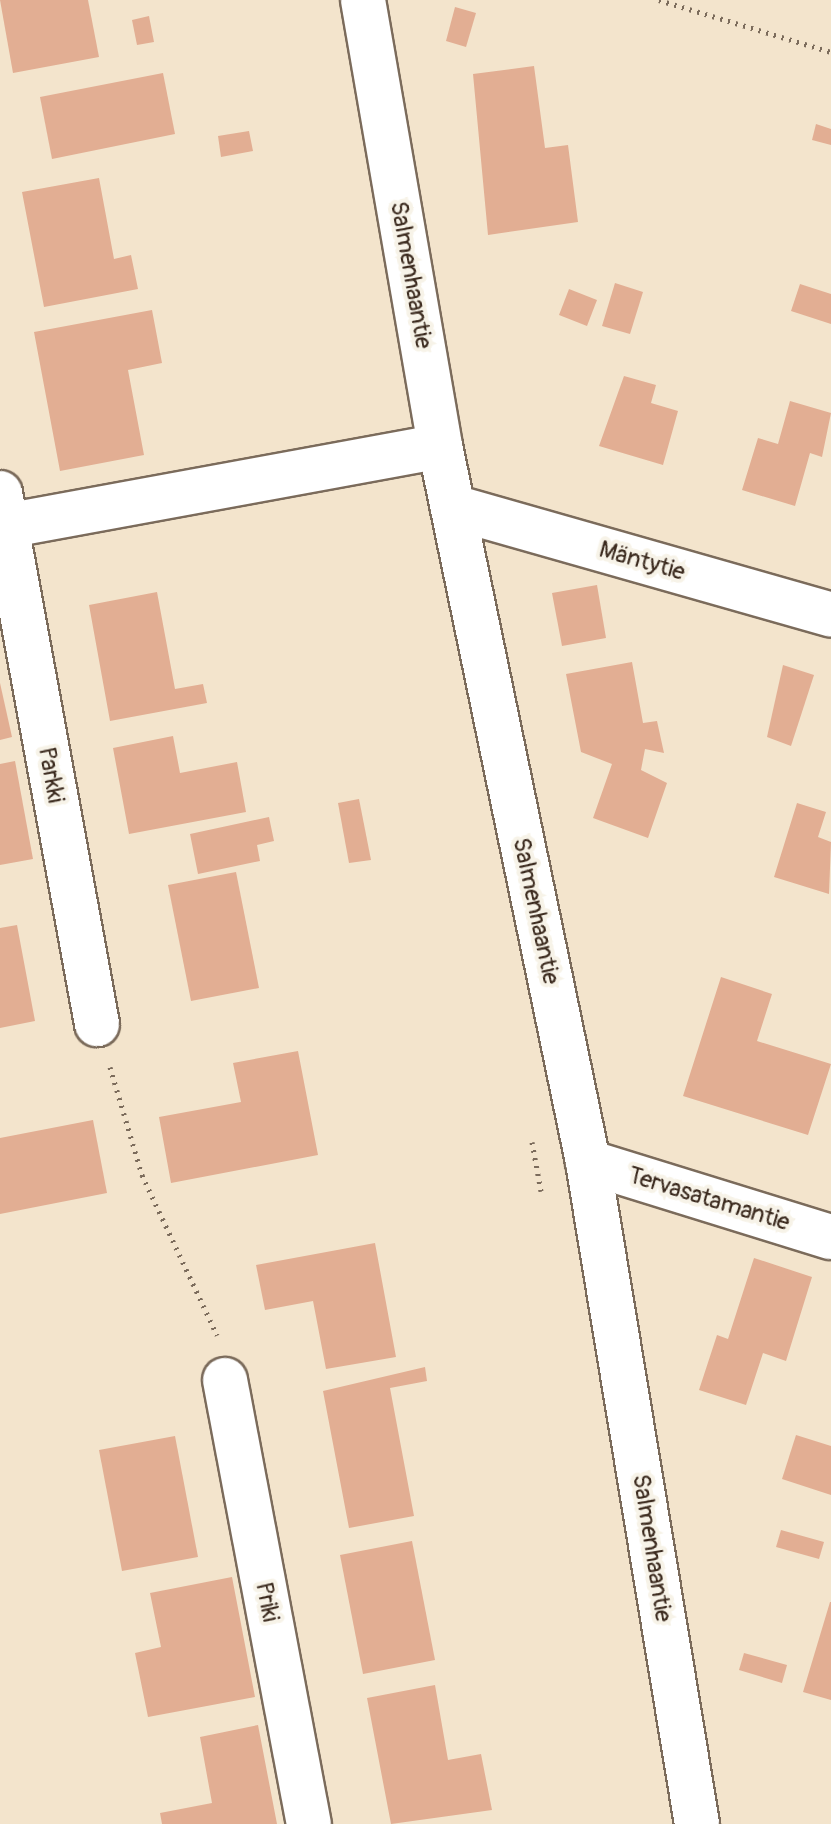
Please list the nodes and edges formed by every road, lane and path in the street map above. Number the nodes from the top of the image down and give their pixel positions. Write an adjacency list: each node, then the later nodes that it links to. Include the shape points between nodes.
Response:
1 (363, 0): 4 (street, Salmenhaantie)
2 (659, 0): 3 (path)
3 (831, 52)
4 (440, 446): 5 (street, Salmenhaantie); 6 (street, Parkki)
5 (453, 507): 7 (street, Mäntytie); 9 (street, Salmenhaantie)
6 (2, 515): 8 (street, Parkki)
7 (831, 615)
8 (97, 1024): 11 (path, via 142,1175 216,1326)
9 (588, 1162): 10 (street, Tervasatamantie); 13 (street, Salmenhaantie)
10 (831, 1237)
11 (225, 1380): 12 (street, Priki)
12 (309, 1824)
13 (697, 1824)

